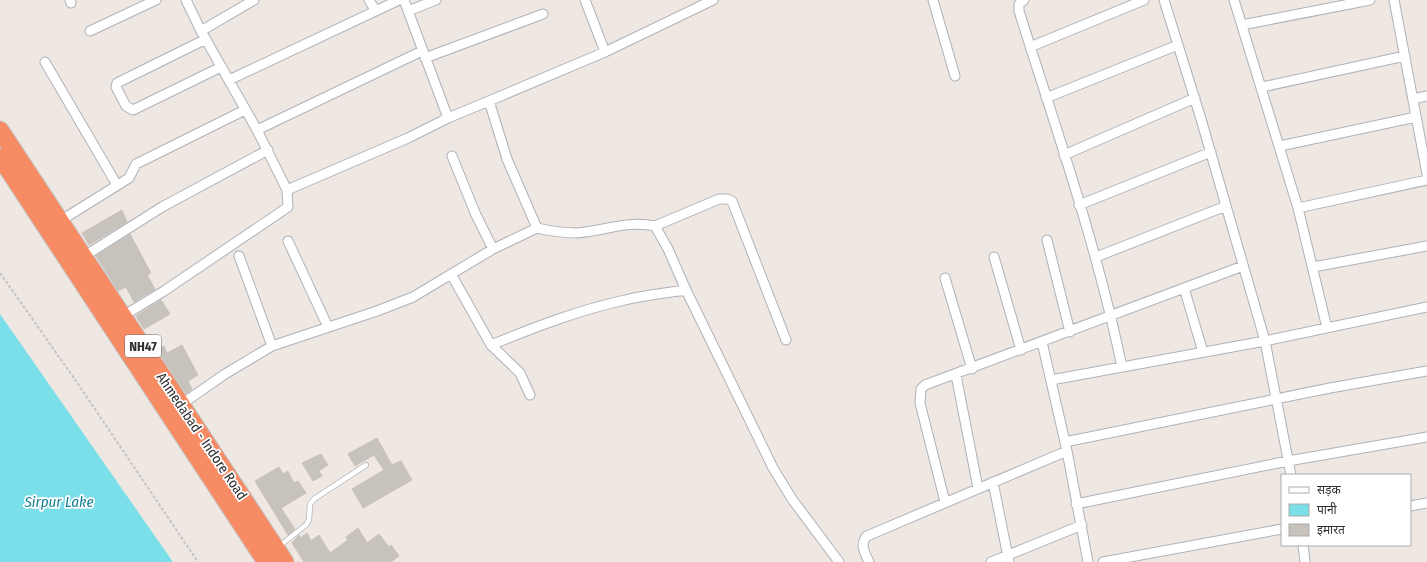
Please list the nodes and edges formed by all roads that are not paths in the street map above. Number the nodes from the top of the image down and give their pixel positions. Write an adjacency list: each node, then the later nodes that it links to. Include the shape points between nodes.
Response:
1 (156, 0): 21 (street)
2 (186, 0): 22 (street)
3 (369, 0): 17 (street)
4 (399, 0): 17 (street)
5 (404, 0): 18 (street)
6 (436, 0): 18 (street)
7 (713, 0): 25 (street)
8 (932, 0): 30 (street)
9 (1024, 0): 24 (street, via 1019,4 1019,11)
10 (1144, 0): 24 (street)
11 (1164, 0): 23 (street)
12 (1234, 0): 20 (street)
13 (1370, 0): 20 (street)
14 (1394, 0): 27 (street)
15 (588, 1): 25 (street)
16 (248, 2): 22 (street)
17 (376, 10): 31 (street)
18 (408, 11): 26 (street)
19 (544, 14): 26 (street)
20 (1242, 25): 32 (street)
21 (90, 31)
22 (203, 35): 29 (street); 29 (street, via 118,83 116,87 126,106 133,110)
23 (1178, 45): 34 (street); 35 (street)
24 (1030, 47): 34 (street)
25 (604, 52): 37 (street)
26 (424, 54): 40 (street); 42 (street)
27 (1405, 56): 32 (street); 36 (street)
28 (45, 62): 51 (street)
29 (221, 67): 31 (street)
30 (955, 76)
31 (229, 80): 38 (street)
32 (1262, 87): 43 (street)
33 (1427, 96): 36 (street)
34 (1046, 98): 46 (street)
35 (1195, 98): 45 (street); 46 (street)
36 (1413, 99): 39 (street)
37 (489, 101): 40 (street); 58 (street, via 507,158)
38 (245, 110): 42 (street); 51 (street, via 136,164 129,178)
39 (1416, 117): 43 (street); 49 (street)
40 (448, 118): 52 (street)
41 (0, 130): 56 (highway, Ahmedabad - Indore Road / NH47)
42 (257, 130): 44 (street)
43 (1280, 146): 55 (street)
44 (268, 150): 52 (street); 64 (street, via 162,207)
45 (1211, 152): 53 (street); 54 (street)
46 (1064, 155): 53 (street)
47 (452, 156): 62 (street)
48 (0, 157): 93 (highway, Ahmedabad - Indore Road / NH47)
49 (1427, 174)
50 (1427, 180): 55 (street)
51 (117, 186): 56 (street)
52 (287, 190): 75 (street, via 288,207)
53 (1080, 205): 66 (street)
54 (1226, 206): 66 (street); 67 (street)
55 (1298, 208): 68 (street)
56 (60, 221): 64 (highway, Ahmedabad - Indore Road / NH47)
57 (655, 226): 58 (street, via 631,224 571,233); 72 (street); 79 (street, via 719,199 732,201)
58 (536, 228): 62 (street)
59 (1047, 240): 78 (street)
60 (288, 241): 76 (street)
61 (1427, 246): 68 (street)
62 (493, 249): 69 (street)
63 (239, 256): 83 (street)
64 (83, 257): 75 (highway, Ahmedabad - Indore Road / NH47)
65 (994, 257): 84 (street)
66 (1096, 257): 74 (street)
67 (1243, 266): 71 (street); 80 (street)
68 (1313, 267): 77 (street)
69 (451, 274): 76 (street, via 413,297); 82 (street)
70 (946, 278): 87 (street)
71 (1184, 288): 74 (street); 85 (street)
72 (686, 290): 82 (street, via 626,300 575,313); 111 (street, via 773,468 792,499)
73 (1427, 307): 77 (street)
74 (1111, 315): 78 (street); 86 (street)
75 (123, 316): 93 (highway, Ahmedabad - Indore Road / NH47)
76 (328, 327): 83 (street)
77 (1327, 328): 80 (street)
78 (1070, 332): 81 (street)
79 (786, 340)
80 (1265, 341): 85 (street); 92 (street)
81 (1042, 342): 84 (street); 90 (street)
82 (491, 345): 91 (street, via 520,373)
83 (272, 346): 93 (street, via 225,374)
84 (1021, 350): 87 (street)
85 (1203, 352): 86 (street)
86 (1122, 367): 90 (street)
87 (972, 369): 89 (street)
88 (1427, 371): 92 (street)
89 (956, 375): 100 (street); 101 (street, via 925,385 919,394)
90 (1051, 380): 95 (street)
91 (530, 395)
92 (1277, 399): 95 (street); 96 (street)
93 (175, 409): 108 (highway, Ahmedabad - Indore Road / NH47); 110 (highway, Ahmedabad - Indore Road / NH47)
94 (1427, 438): 96 (street)
95 (1066, 447): 99 (street); 103 (street)
96 (1288, 462): 98 (street); 103 (street)
97 (366, 465): 108 (lane, via 314,499 310,504 309,520 306,525)
98 (1291, 474)
99 (992, 482): 100 (street); 109 (street)
100 (978, 488): 101 (street)
101 (945, 502): 112 (street, via 867,536 862,545)
102 (1427, 503): 104 (street)
103 (1076, 504): 105 (street)
104 (1411, 506)
105 (1082, 525): 109 (street); 114 (street)
106 (1281, 529): 115 (street)
107 (1303, 546): 116 (street)
108 (280, 555)
109 (1009, 558): 113 (street)
110 (266, 562)
111 (839, 562)
112 (869, 562)
113 (991, 562)
114 (1088, 562)
115 (1103, 562)
116 (1305, 562)

